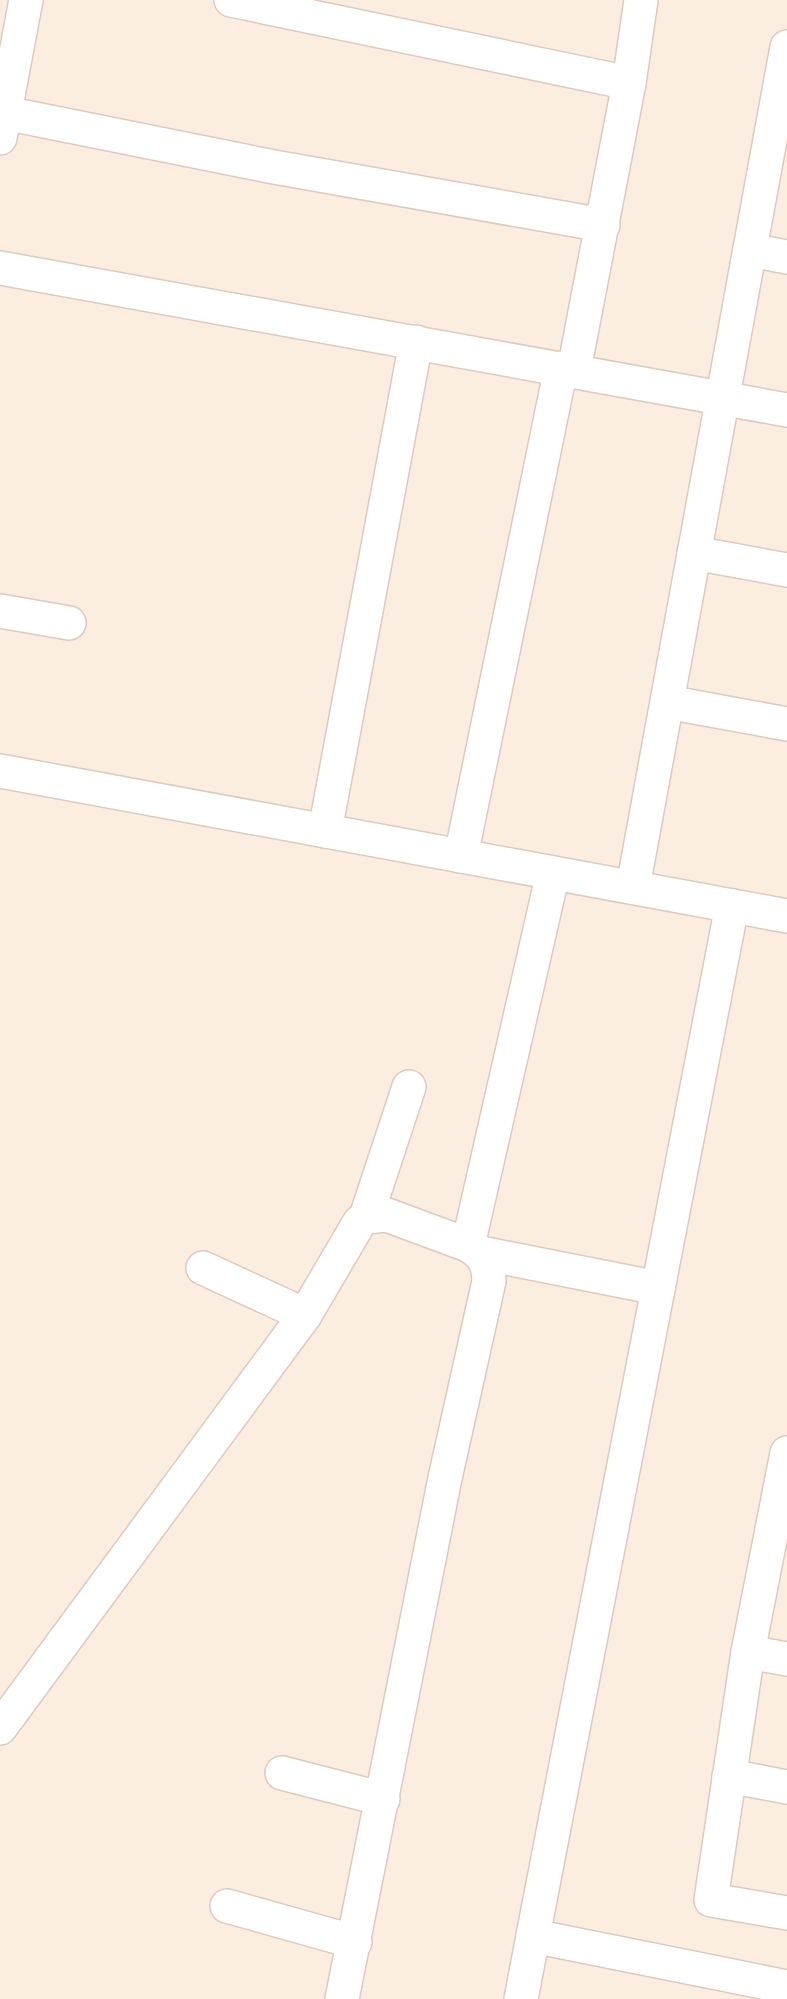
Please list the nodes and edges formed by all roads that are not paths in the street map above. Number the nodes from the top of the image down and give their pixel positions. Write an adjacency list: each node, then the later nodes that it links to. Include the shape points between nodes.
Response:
1 (26, 0): 6 (street)
2 (231, 0): 5 (street)
3 (641, 0): 5 (street)
4 (787, 47): 7 (street)
5 (629, 83): 8 (street)
6 (2, 125): 8 (street, via 274,167)
7 (780, 126): 9 (street)
8 (603, 225): 13 (street)
9 (750, 250): 10 (street); 14 (street)
10 (787, 257)
11 (0, 268): 12 (street)
12 (416, 342): 13 (street); 23 (street)
13 (567, 369): 14 (street); 24 (street)
14 (723, 397): 15 (street); 16 (street)
15 (787, 410)
16 (694, 553): 17 (street); 20 (street)
17 (787, 570)
18 (0, 611): 19 (street)
19 (69, 623)
20 (667, 702): 21 (street); 26 (street)
21 (787, 724)
22 (0, 771): 23 (street)
23 (325, 831): 24 (street)
24 (461, 856): 25 (street)
25 (553, 873): 26 (street); 31 (street)
26 (633, 887): 27 (street)
27 (732, 906): 28 (street); 33 (street)
28 (787, 916)
29 (409, 1087): 30 (street)
30 (366, 1217): 31 (street, via 387,1215); 34 (street)
31 (474, 1249): 33 (street); 43 (street, via 488,1263 489,1281 445,1478)
32 (203, 1268): 34 (street)
33 (658, 1288): 46 (street)
34 (305, 1315): 39 (street)
35 (787, 1453): 36 (street)
36 (781, 1517): 37 (street)
37 (748, 1652): 38 (street); 41 (street)
38 (787, 1659)
39 (0, 1728)
40 (282, 1773): 43 (street)
41 (729, 1776): 42 (street); 45 (street, via 711,1900)
42 (787, 1787)
43 (383, 1799): 47 (street)
44 (227, 1906): 47 (street)
45 (787, 1913)
46 (533, 1936): 48 (street); 50 (street)
47 (355, 1942): 49 (street)
48 (787, 1987)
49 (342, 1999)
50 (521, 1999)

